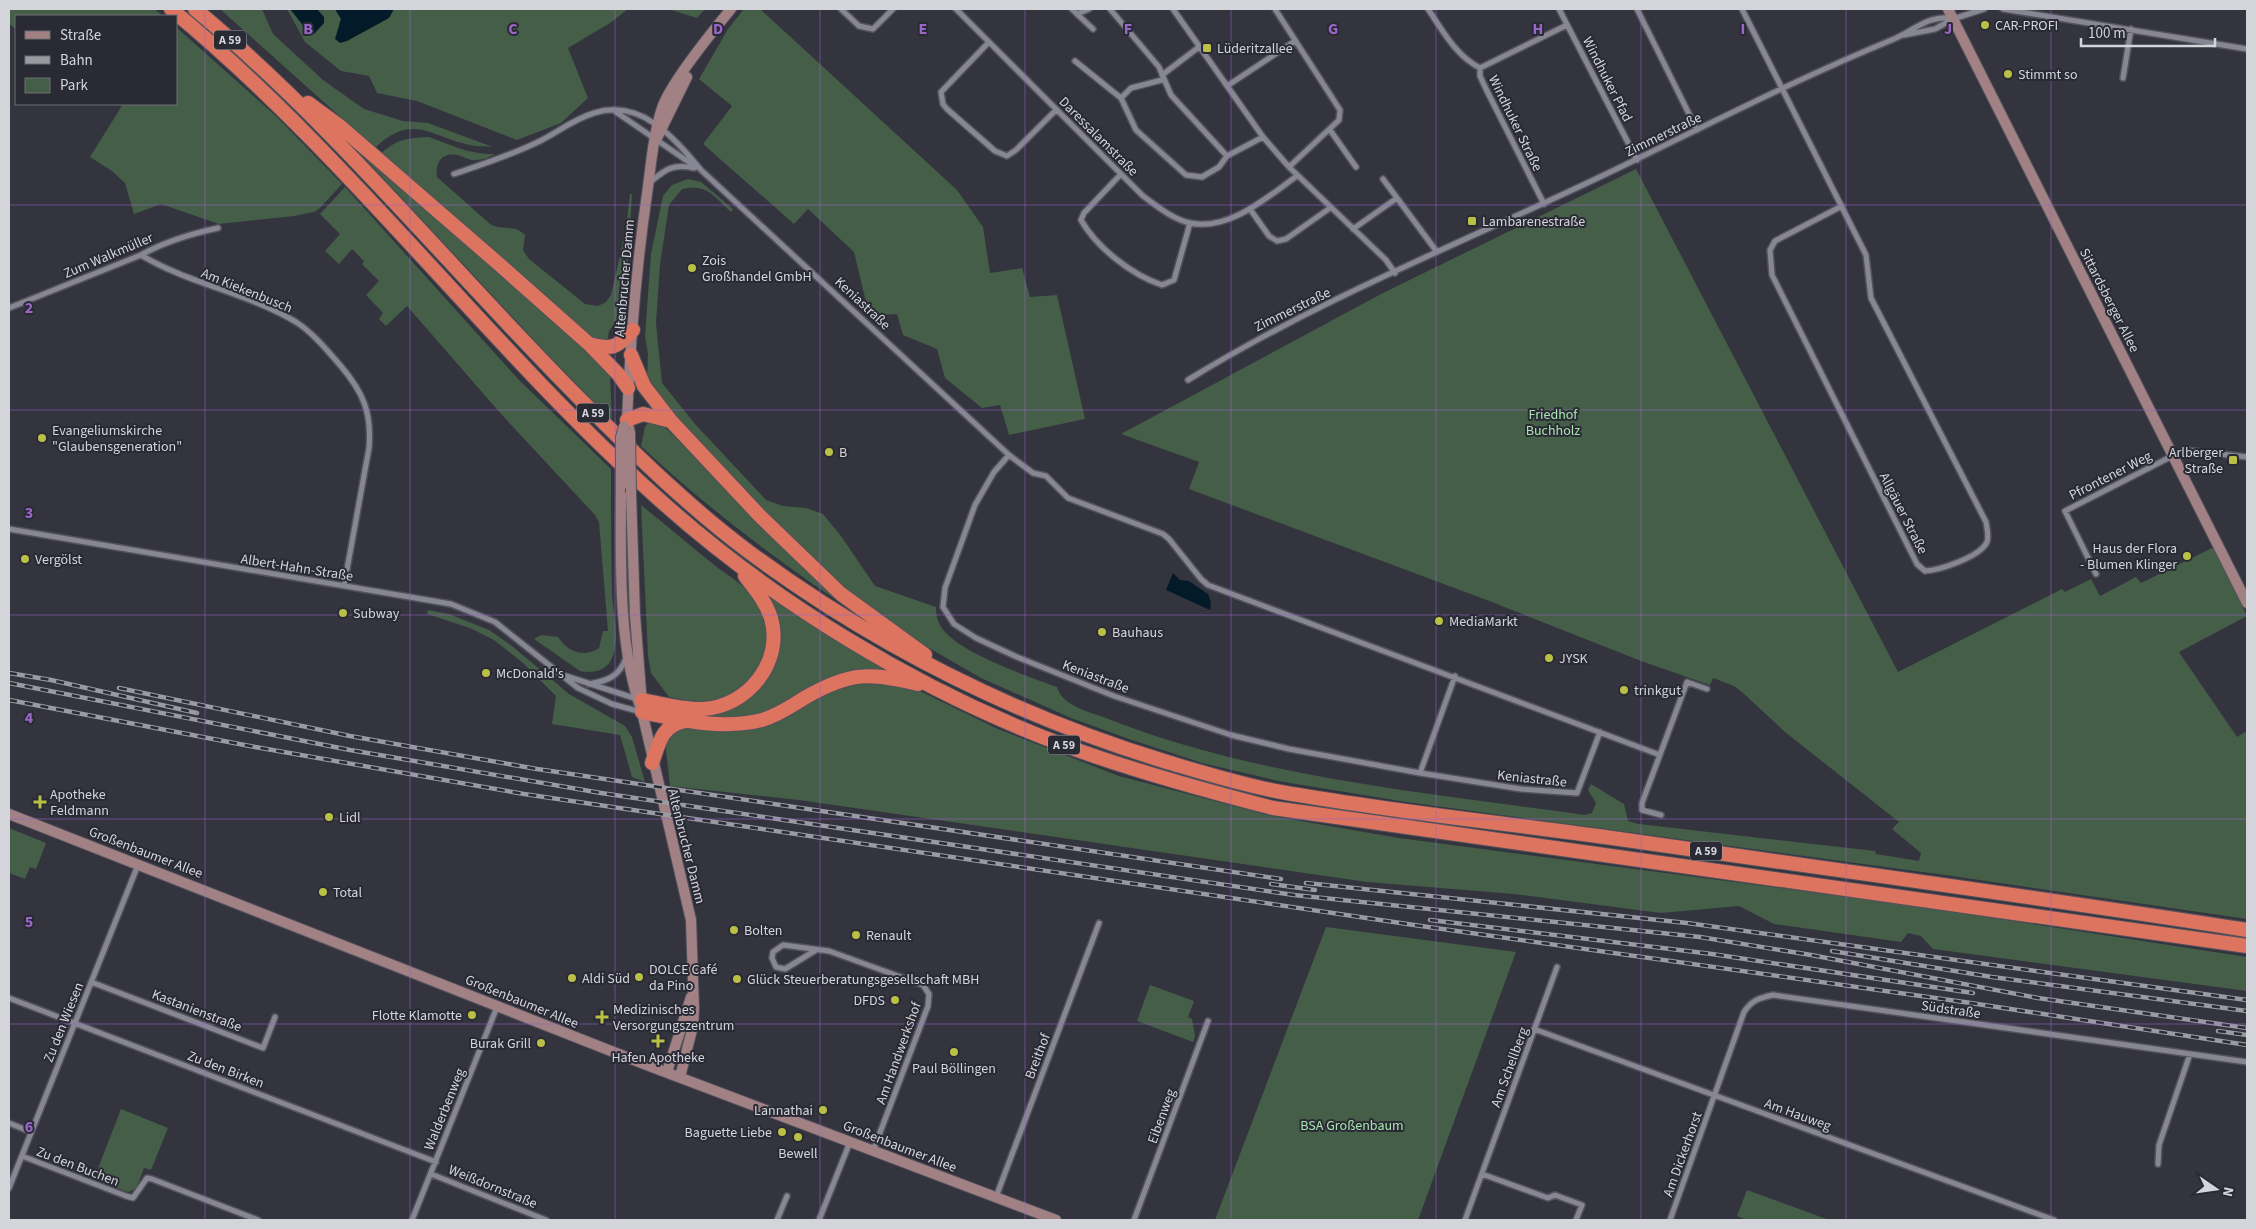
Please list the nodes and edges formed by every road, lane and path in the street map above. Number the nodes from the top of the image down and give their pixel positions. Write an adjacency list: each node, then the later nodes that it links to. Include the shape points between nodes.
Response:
1 (195, 9): 32 (highway, A 59)
2 (731, 9): 40 (main road, Altenbrucher Damm, via 665,102)
3 (842, 9): 4 (street, via 859,26 873,29)
4 (893, 9)
5 (956, 9): 27 (street, Daressalamstraße)
6 (1072, 9): 19 (street)
7 (1089, 9): 19 (street)
8 (1110, 9): 33 (street, via 1158,67)
9 (1173, 9): 28 (street)
10 (1275, 9): 26 (street)
11 (1428, 9): 31 (street, Windhuker Straße, via 1465,60)
12 (1559, 9): 22 (street, Windhuker Pfad)
13 (1637, 9): 42 (street)
14 (1742, 9): 36 (street, Allgäuer Straße)
15 (1948, 9): 21 (main road, Sittardsberger Allee)
16 (1984, 9): 21 (street)
17 (2003, 9): 18 (street)
18 (2011, 9): 24 (street)
19 (1077, 14): 23 (street)
20 (178, 15): 78 (highway, A 59, via 323,149 527,370 642,484)
21 (1953, 18): 25 (street, Zimmerstraße, via 1935,29); 25 (street, Zimmerstraße, via 1931,19); 75 (main road, Sittardsberger Allee)
22 (1567, 25): 31 (street); 46 (street, Windhuker Pfad)
23 (1093, 29)
24 (2131, 29): 29 (street); 34 (street)
25 (1899, 36): 36 (street, Zimmerstraße)
26 (1295, 41): 35 (street); 41 (street, via 1340,110 1339,120)
27 (989, 42): 38 (street, Daressalamstraße); 38 (street, via 941,92 947,109 994,151 1007,156)
28 (1199, 47): 33 (street); 35 (street)
29 (2247, 49)
30 (1075, 61): 37 (street)
31 (1480, 68): 56 (street, Windhuker Straße, via 1486,89)
32 (265, 72): 68 (highway, via 342,128); 88 (highway, A 59, via 335,140 544,363 654,473 747,550 822,602 907,655)
33 (1162, 78): 37 (street, via 1131,88); 45 (street, via 1171,95)
34 (2123, 78)
35 (1227, 86): 43 (street)
36 (1783, 88): 42 (street, Zimmerstraße); 57 (street, Allgäuer Straße)
37 (1121, 98): 45 (street, via 1136,130 1186,175 1202,177 1219,167)
38 (1056, 110): 51 (street, Daressalamstraße)
39 (611, 111): 40 (street, via 633,112); 44 (street, via 628,118); 50 (street, via 594,113 524,149)
40 (661, 127): 44 (main road, Altenbrucher Damm); 49 (street, Keniastraße)
41 (1330, 130): 47 (street); 48 (street)
42 (1697, 130): 46 (street, Zimmerstraße)
43 (1263, 136): 45 (street); 47 (street)
44 (656, 140): 49 (street, Keniastraße); 54 (main road, Altenbrucher Damm)
45 (1227, 156)
46 (1637, 160): 56 (street, Zimmerstraße)
47 (1289, 167): 52 (street)
48 (1356, 168)
49 (701, 170): 54 (street, via 682,165 670,167); 74 (street, Keniastraße)
50 (454, 174)
51 (1121, 174): 60 (street, Daressalamstraße, via 1163,211); 60 (street, via 1081,220 1105,249 1136,273 1162,285 1174,280)
52 (1297, 176): 58 (street); 59 (street, Daressalamstraße)
53 (1383, 178): 55 (street)
54 (648, 184): 67 (main road, Altenbrucher Damm)
55 (1397, 198): 62 (street); 63 (street)
56 (1544, 204): 63 (street, Zimmerstraße)
57 (1842, 206): 57 (street, Allgäuer Straße, via 1866,255 1871,298 1986,522 1988,533 1980,550 1944,568 1925,571 1917,564 1772,274 1770,250 1775,241)
58 (1330, 208): 59 (street, via 1286,239 1277,241 1268,236); 62 (street)
59 (1250, 209): 60 (street, Daressalamstraße, via 1221,220)
60 (1190, 223)
61 (218, 228): 64 (street, Zum Walkmüller, via 188,234)
62 (1353, 229): 65 (street)
63 (1437, 252): 65 (street, Zimmerstraße)
64 (141, 255): 66 (street, Zum Walkmüller); 80 (street, Am Kiekenbusch, via 161,268 297,323 316,339 356,384 368,410 369,448)
65 (1395, 273): 70 (street, Zimmerstraße, via 1246,344)
66 (9, 308)
67 (633, 330): 68 (highway, via 622,343 612,348); 69 (main road, Altenbrucher Damm)
68 (589, 344): 71 (highway)
69 (631, 355): 71 (main road, Altenbrucher Damm); 72 (highway, via 644,386)
70 (1188, 380)
71 (628, 388): 73 (main road, Altenbrucher Damm)
72 (671, 421): 73 (highway, via 643,414); 88 (highway, via 760,516 841,594)
73 (627, 427): 82 (main road, Altenbrucher Damm, bridge, via 621,436 621,486); 89 (main road, Altenbrucher Damm, bridge)
74 (1009, 454): 84 (street, Keniastraße, via 1033,473 1046,476 1068,498 1163,534 1208,585); 94 (street, Keniastraße, via 975,505 945,588 944,606 954,624 1009,654 1088,686 1231,735 1289,750)
75 (2173, 455): 76 (street, via 2188,449); 79 (street, Pfrontener Weg, via 2065,511); 81 (main road, Sittardsberger Allee)
76 (2247, 457)
77 (9, 529): 80 (street, Albert-Hahn-Straße)
78 (739, 567): 86 (highway, A 59, via 813,617); 89 (highway, via 765,604 771,620 771,654 759,681 739,698 723,706 703,709)
79 (2096, 574)
80 (344, 586): 83 (street, Albert-Hahn-Straße, via 451,604 474,612 502,627)
81 (2247, 603)
82 (628, 650): 85 (street, via 616,675); 89 (main road, Altenbrucher Damm, via 631,679)
83 (562, 675): 85 (street, Albert-Hahn-Straße); 89 (street, Albert-Hahn-Straße, via 597,697)
84 (1455, 676): 91 (street, Keniastraße); 94 (street)
85 (589, 684): 89 (street, Albert-Hahn-Straße)
86 (937, 688): 90 (highway, via 879,675 862,675 835,681 782,713 762,720 729,724); 100 (highway, A 59, via 1063,744 1196,788 1273,808)
87 (1707, 689): 92 (street, via 1687,682)
88 (975, 690): 99 (highway, A 59, via 1127,750 1276,791)
89 (640, 704): 90 (highway); 93 (main road, Altenbrucher Damm)
90 (687, 721): 93 (highway, via 677,723 664,732)
91 (1600, 732): 92 (street, Keniastraße); 94 (street, Keniastraße, via 1577,793 1512,788)
92 (1660, 754): 96 (street, via 1641,806 1646,812)
93 (652, 763): 104 (main road, Altenbrucher Damm, via 691,920)
94 (1420, 773)
95 (9, 814): 97 (main road, Großenbaumer Allee)
96 (1661, 815)
97 (138, 864): 103 (street, Zu den Wiesen); 106 (main road, Großenbaumer Allee)
98 (1099, 923): 127 (street, Breithof)
99 (2247, 930)
100 (2247, 946)
101 (816, 950): 101 (street, Am Handwerkshof, via 784,945 773,952 772,958 776,967 785,969); 119 (street, Am Handwerkshof, via 829,951 922,985 929,994 928,1006)
102 (1557, 967): 110 (street, Am Schellberg)
103 (91, 982): 107 (street, Kastanienstraße, via 263,1048); 109 (street, Zu den Wiesen)
104 (693, 989): 113 (main road, Altenbrucher Damm); 114 (main road, Altenbrucher Damm, via 693,1026)
105 (9, 998): 109 (street, Zu den Birken)
106 (497, 1006): 113 (main road, Großenbaumer Allee); 121 (street, Walderbenweg)
107 (275, 1017)
108 (1208, 1021): 134 (street, Eibenweg)
109 (75, 1024): 117 (street, Zu den Wiesen); 121 (street, Zu den Birken)
110 (1534, 1029): 115 (street, Am Hauweg); 124 (street, Am Schellberg)
111 (2190, 1054): 112 (street, Südstraße); 115 (street, Südstraße, via 1773,996 1751,1002 1744,1012); 122 (street, via 2159,1145)
112 (2247, 1062)
113 (668, 1072): 114 (main road, Großenbaumer Allee)
114 (680, 1077): 118 (main road, Großenbaumer Allee)
115 (1714, 1095): 137 (street, Am Dickerhorst); 138 (street, Am Hauweg)
116 (9, 1124): 117 (street, Zu den Buchen)
117 (31, 1132): 120 (street, Zu den Wiesen)
118 (850, 1142): 119 (main road, Großenbaumer Allee); 132 (street)
119 (873, 1151): 127 (main road, Großenbaumer Allee)
120 (22, 1156): 125 (street, Zu den Wiesen); 128 (street, Zu den Buchen, via 133,1198 146,1178 152,1179)
121 (436, 1162): 123 (street, Walderbenweg)
122 (2158, 1164)
123 (431, 1174): 129 (street, Walderbenweg); 130 (street, Weißdornstraße)
124 (1482, 1174): 135 (street, Am Schellberg); 136 (street, via 1548,1198 1555,1195 1582,1204)
125 (9, 1188)
126 (787, 1196): 131 (street)
127 (996, 1198): 133 (main road, Großenbaumer Allee)
128 (258, 1220)
129 (412, 1220)
130 (546, 1220)
131 (777, 1220)
132 (819, 1220)
133 (1056, 1220)
134 (1134, 1220)
135 (1465, 1220)
136 (1576, 1220)
137 (1670, 1220)
138 (2054, 1220)

